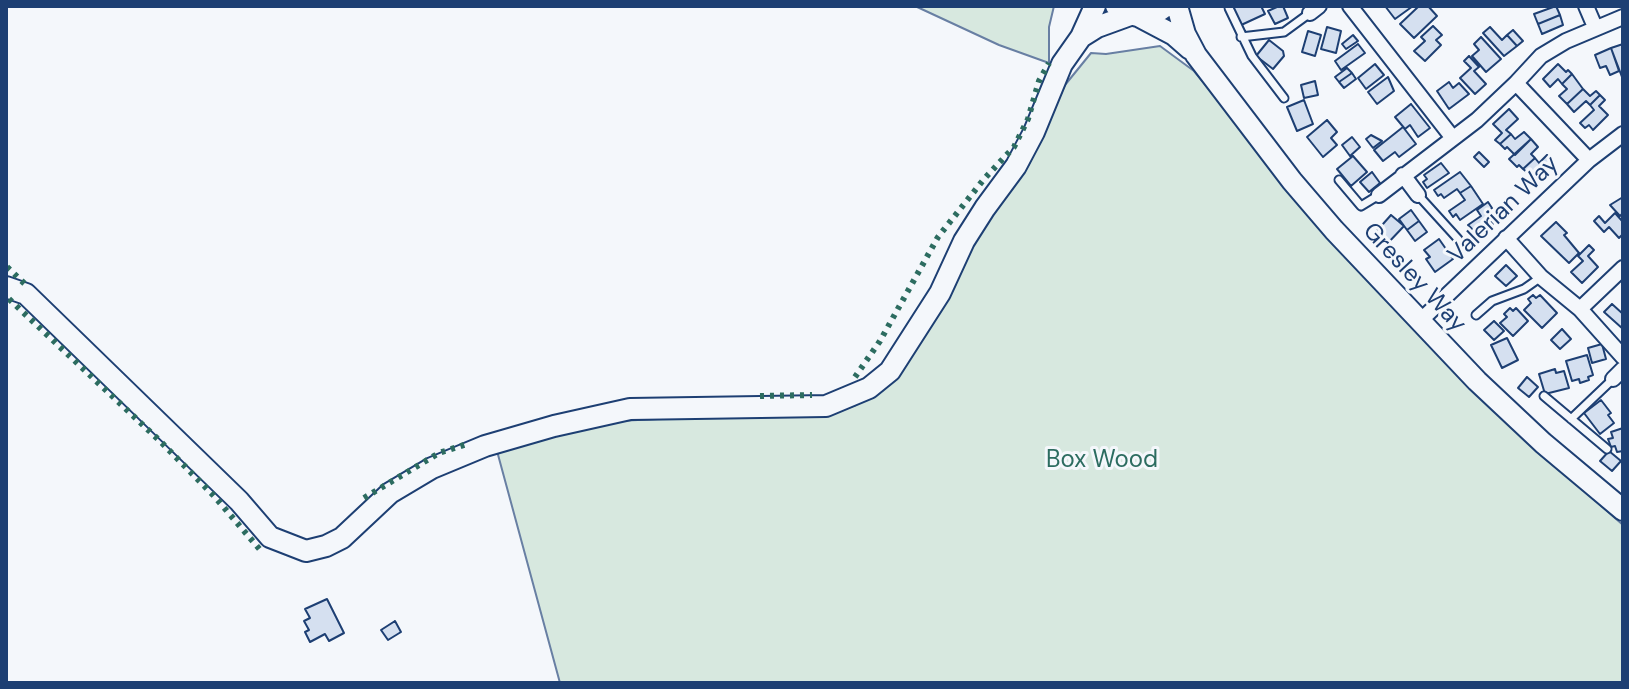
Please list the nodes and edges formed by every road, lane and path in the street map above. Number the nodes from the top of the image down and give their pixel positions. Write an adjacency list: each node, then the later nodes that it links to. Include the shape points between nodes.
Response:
1 (1095, 6): 11 (main road)
2 (1166, 6): 8 (main road, via 1156,13)
3 (1177, 6): 13 (main road, Gresley Way)
4 (1350, 6): 17 (street)
5 (1586, 6): 10 (street)
6 (1229, 8): 12 (lane)
7 (1315, 10): 12 (lane, via 1284,32)
8 (1128, 12): 11 (main road); 13 (main road, Gresley Way, via 1174,35)
9 (1623, 17): 10 (street)
10 (1595, 27): 14 (street, via 1541,56)
11 (1081, 37): 27 (main road, via 1062,64 1016,166 978,219 940,293 890,371 869,388 826,406 630,409 563,423 432,468 390,493 342,538 306,551 270,537 26,294)
12 (1241, 37): 15 (lane)
13 (1196, 55): 30 (main road, Gresley Way, via 1292,181)
14 (1516, 83): 17 (street); 18 (street)
15 (1284, 98)
16 (1623, 134): 18 (street, Valerian Way)
17 (1452, 137): 19 (street)
18 (1589, 160): 23 (street, Valerian Way)
19 (1403, 175): 21 (street); 22 (street)
20 (1339, 180): 21 (lane, via 1361,206)
21 (1379, 195)
22 (1418, 195): 24 (lane)
23 (1506, 238): 26 (street); 30 (street, Valerian Way)
24 (1458, 239)
25 (1623, 268): 28 (street)
26 (1541, 277): 28 (street); 29 (lane, via 1492,301)
27 (6, 287)
28 (1580, 309): 31 (street)
29 (1476, 315)
30 (1419, 322): 36 (main road, Gresley Way, via 1532,433)
31 (1623, 357)
32 (1618, 374): 34 (lane)
33 (1544, 396): 34 (lane)
34 (1571, 419): 35 (lane)
35 (1607, 449)
36 (1623, 510)

